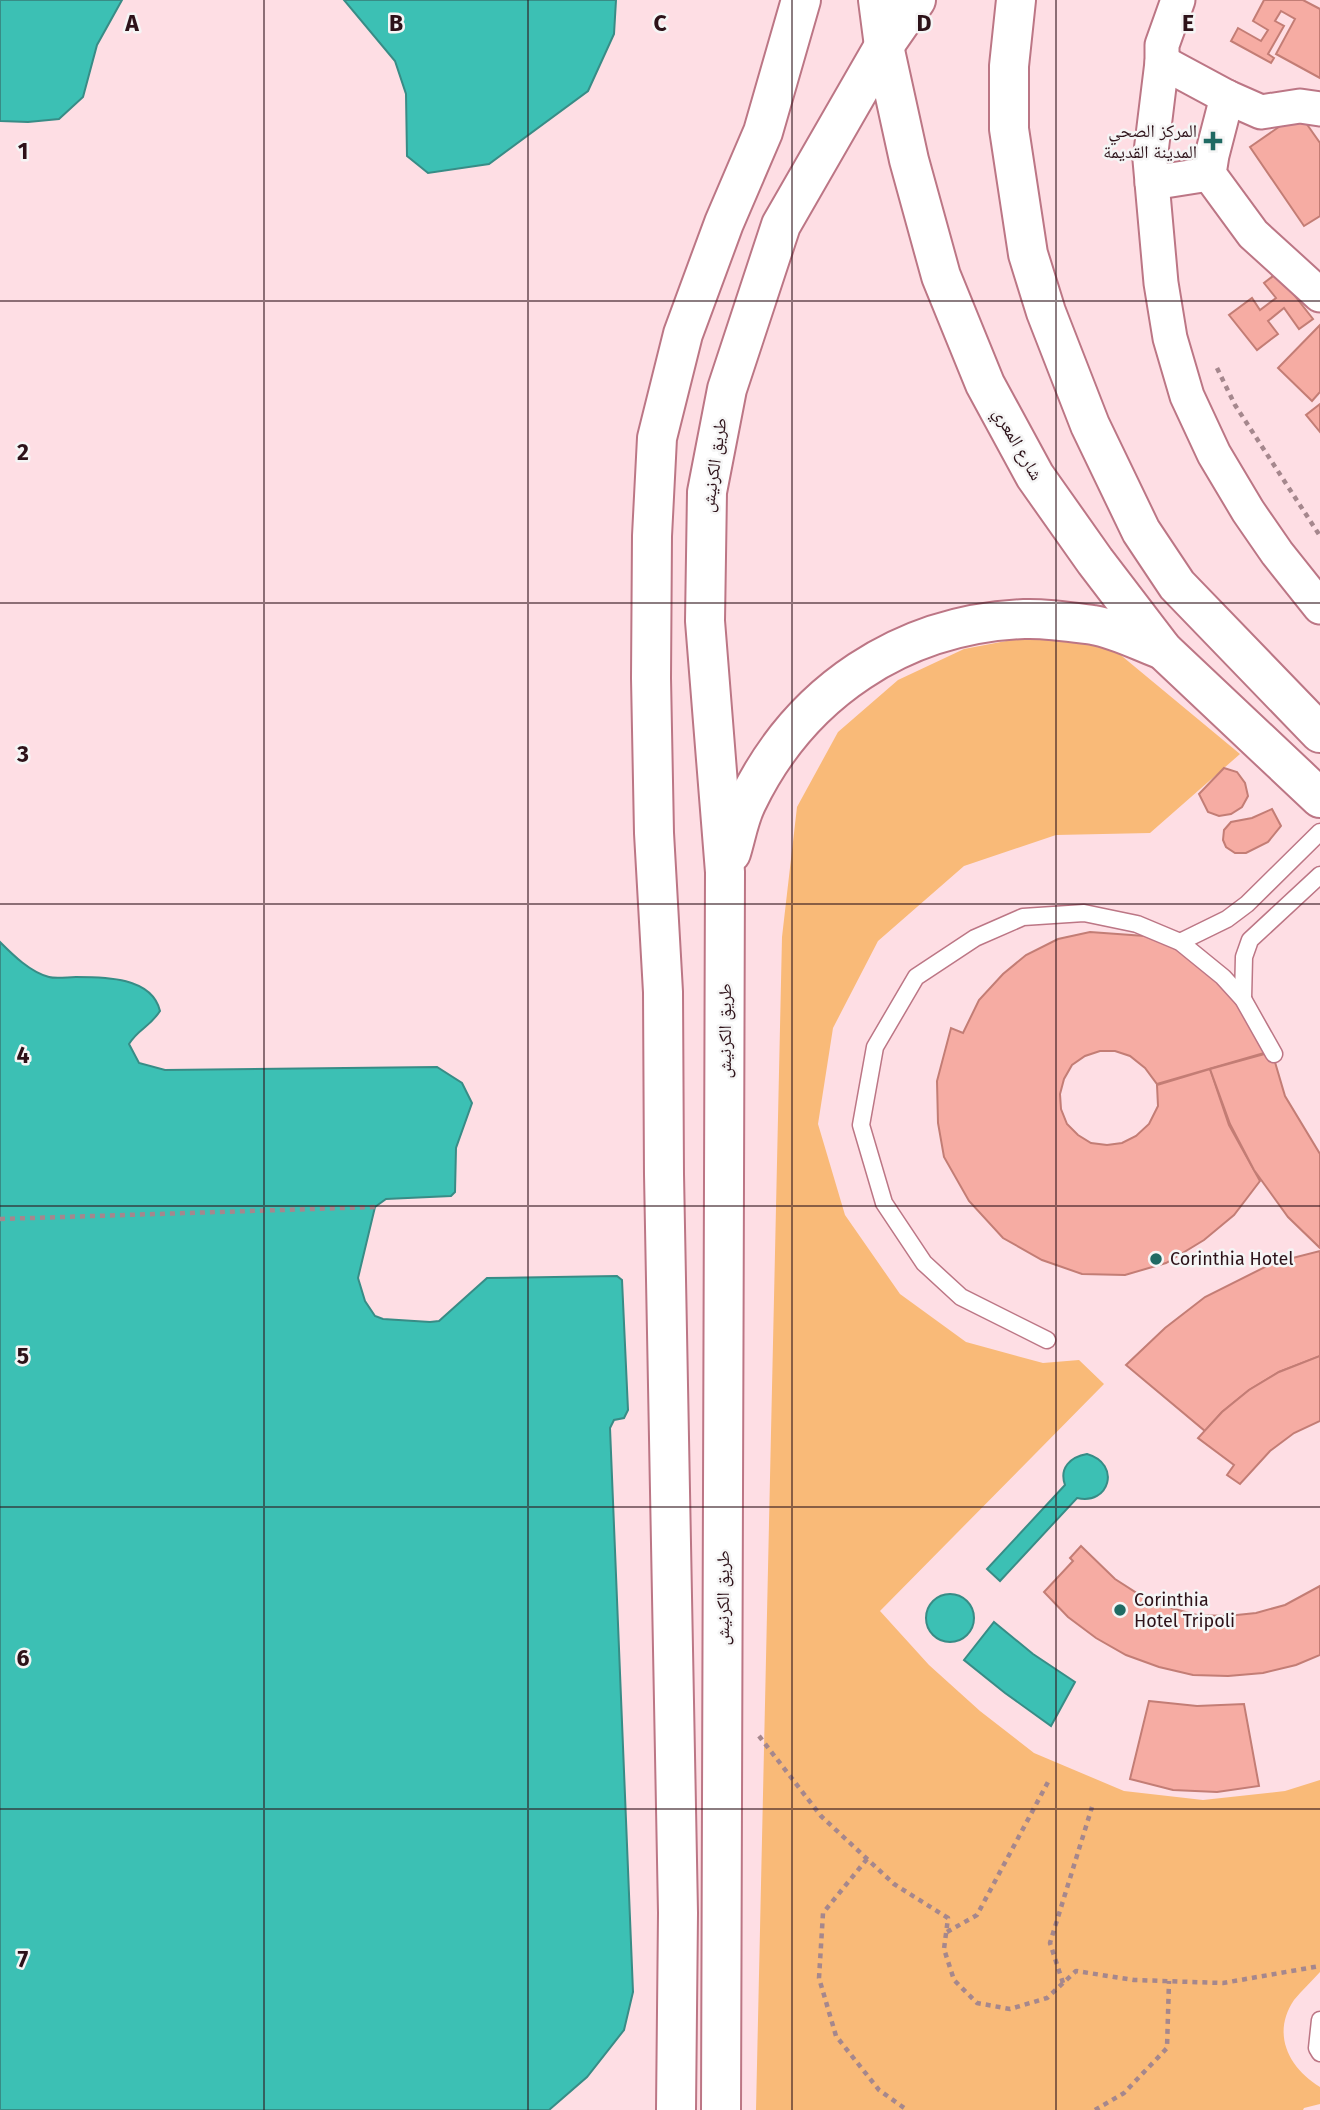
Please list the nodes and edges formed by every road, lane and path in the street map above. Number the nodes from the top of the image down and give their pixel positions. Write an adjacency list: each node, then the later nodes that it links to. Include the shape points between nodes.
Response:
1 (801, 0): 38 (main road, via 763,132 683,334 657,438 651,678 663,992 678,1913)
2 (878, 0): 6 (main road, شارع المعري)
3 (916, 0): 6 (main road, طريق الكرنيش)
4 (1016, 0): 17 (main road, via 1009,129 1023,227 1046,312 1090,425 1141,531 1177,585)
5 (1178, 0): 7 (street, via 1162,45)
6 (884, 46): 16 (main road, شارع المعري, via 941,276 985,384 1035,476); 20 (main road, طريق الكرنيش, via 781,225 727,389 714,453 707,492 705,621)
7 (1162, 62): 8 (street); 11 (street, via 1150,160)
8 (1227, 97): 9 (street, via 1261,112 1300,106); 10 (street)
9 (1320, 109)
10 (1209, 174): 11 (street); 12 (street, via 1253,234)
11 (1152, 183): 15 (street, via 1168,327 1187,396 1213,454 1248,511)
12 (1316, 283)
13 (1212, 357): 14 (path, via 1235,405)
14 (1320, 536)
15 (1320, 607)
16 (1163, 650): 18 (main road, شارع المعري); 20 (main road, via 1096,626 1026,618 956,627 889,652 830,691 781,742 746,804)
17 (1320, 733)
18 (1320, 798)
19 (1320, 832): 22 (lane, via 1247,904)
20 (725, 872): 39 (main road, طريق الكرنيش)
21 (1320, 875): 23 (lane, via 1250,940 1244,957)
22 (1180, 942): 23 (lane); 27 (lane, via 1137,924 1084,913 1023,917 975,938 916,977 875,1047 861,1125 884,1203 924,1263 961,1297)
23 (1243, 999): 24 (lane)
24 (1274, 1054)
25 (375, 1207): 26 (path)
26 (0, 1219)
27 (1047, 1340)
28 (755, 1731): 31 (path, via 821,1816)
29 (1048, 1783): 32 (path, via 977,1915)
30 (1092, 1807): 35 (path, via 1050,1943)
31 (867, 1859): 32 (path, via 894,1884 948,1917); 40 (path, via 823,1913 820,1978 836,2036 879,2090)
32 (946, 1933): 35 (path, via 944,1949 954,1980 976,2003 1010,2009 1047,1998)
33 (1320, 1966): 34 (path, via 1223,1983)
34 (1169, 1981): 35 (path, via 1076,1971); 41 (path, via 1167,2048 1124,2093)
35 (1063, 1983)
36 (1320, 2020): 37 (lane)
37 (1320, 2053)
38 (676, 2110)
39 (721, 2110)
40 (908, 2110)
41 (1095, 2110)

